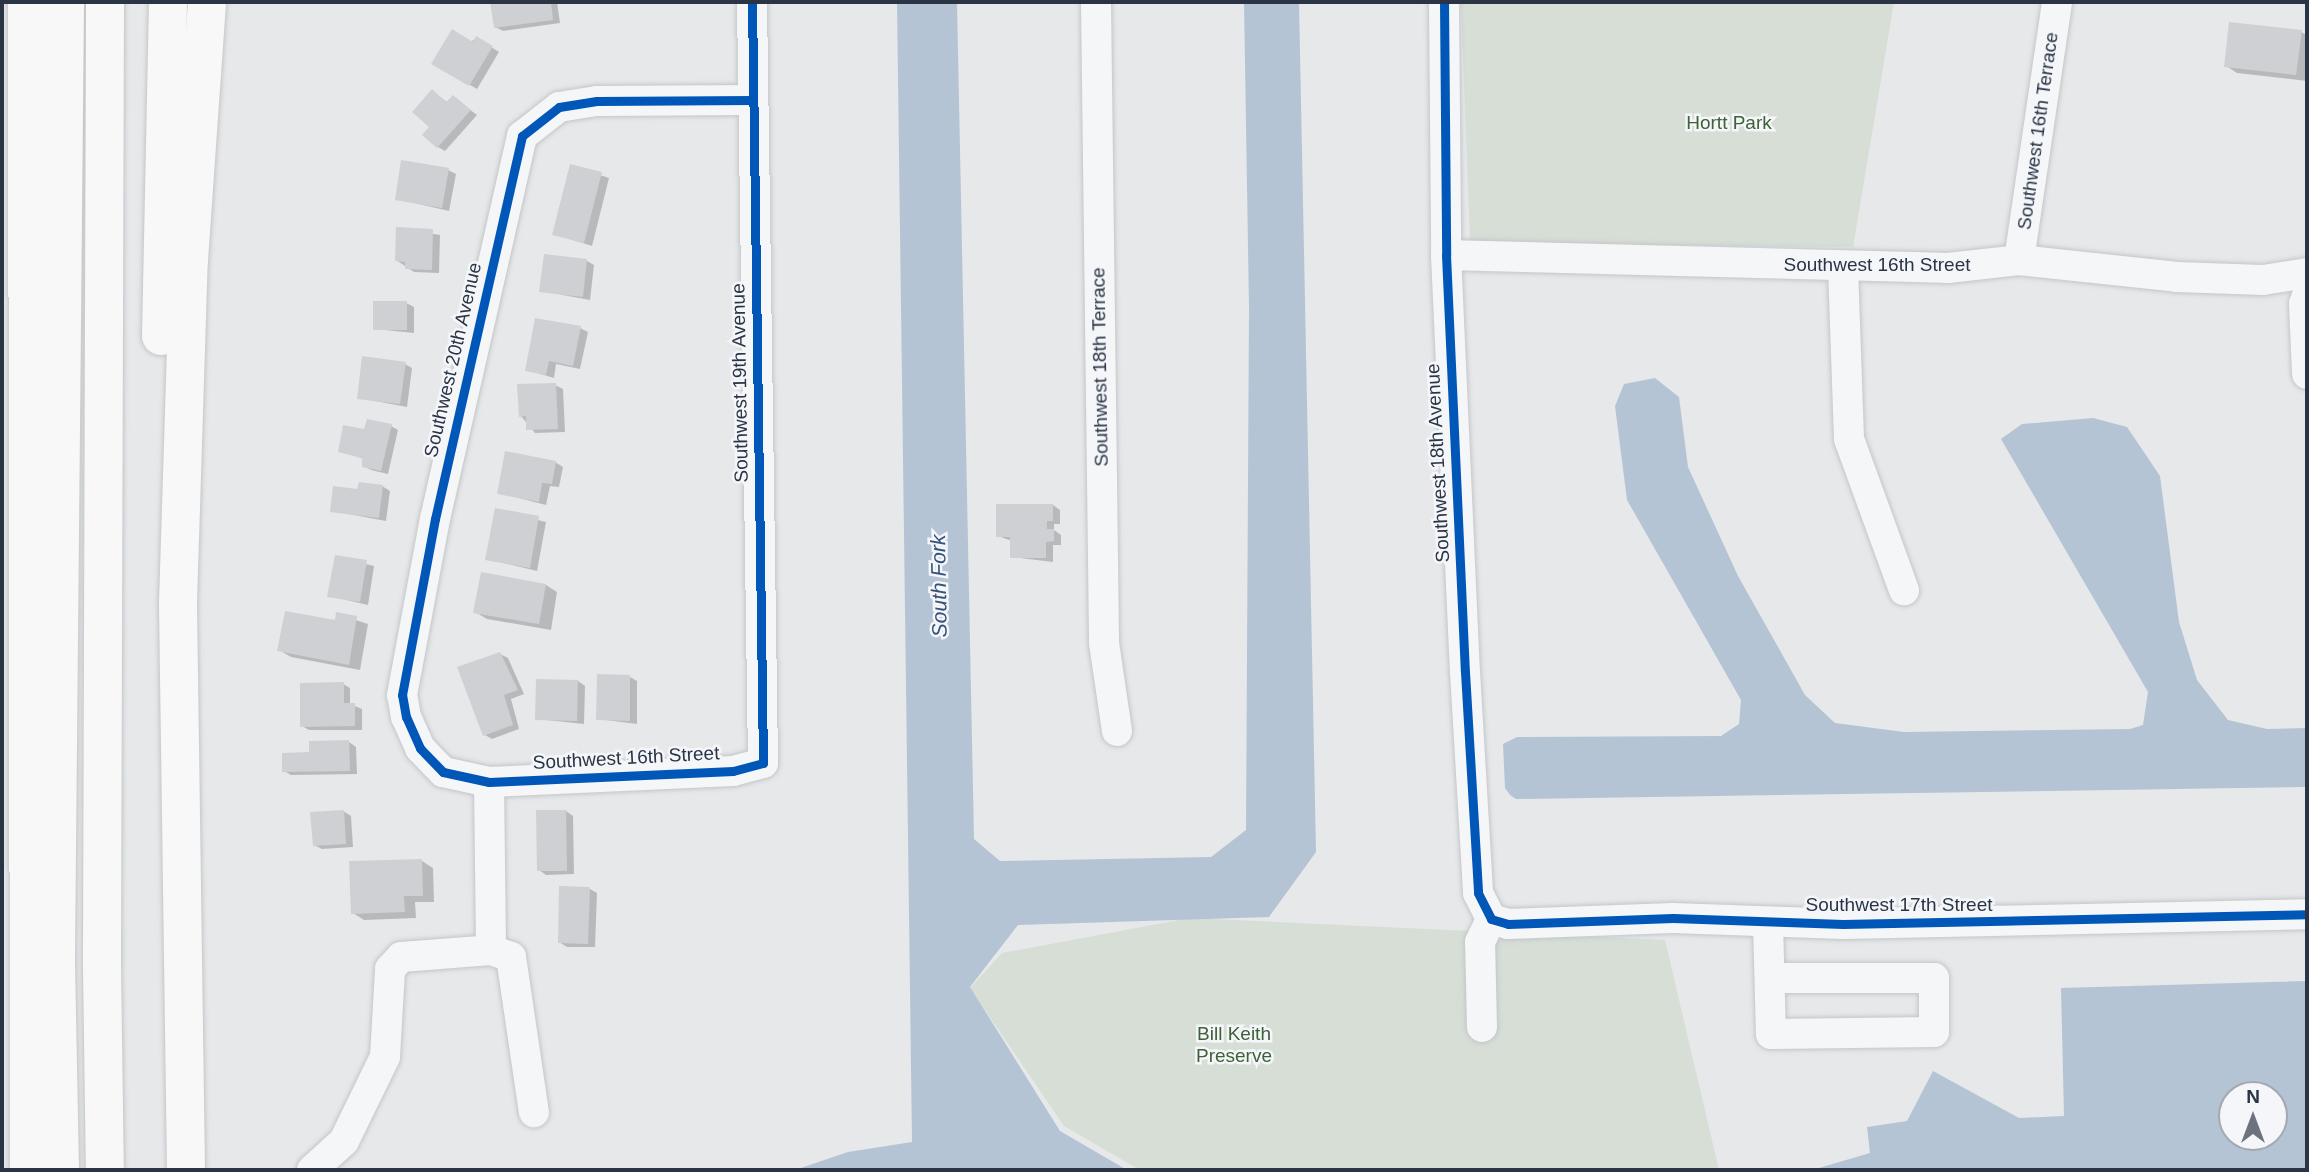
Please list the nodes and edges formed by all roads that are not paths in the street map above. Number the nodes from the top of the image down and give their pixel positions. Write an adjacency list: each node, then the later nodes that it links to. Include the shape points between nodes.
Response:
1 (8, 2): 17 (highway)
2 (27, 2): 31 (highway, via 25,968)
3 (65, 2): 32 (highway, via 56,957)
4 (105, 2): 33 (highway)
5 (168, 2): 20 (highway, via 161,207 163,459)
6 (207, 2): 20 (highway, via 189,260)
7 (752, 2): 11 (street, Southwest 19th Avenue)
8 (1096, 2): 21 (street, Southwest 18th Terrace, via 1104,643)
9 (1444, 2): 12 (street, Southwest 18th Avenue)
10 (2057, 2): 13 (street, Southwest 16th Terrace)
11 (753, 100): 22 (street, Southwest 19th Avenue); 23 (street, Southwest 20th Avenue, via 559,107 522,136 435,519 402,695 420,748 443,772)
12 (1446, 255): 14 (street, Southwest 16th Street); 25 (street, Southwest 18th Avenue, via 1476,871 1478,893)
13 (2019, 260): 14 (street, Southwest 16th Street, via 1948,268); 15 (street, Southwest 16th Street, via 2177,277 2263,280)
14 (1843, 267): 19 (street, via 1849,439)
15 (2307, 273)
16 (2307, 295): 18 (street)
17 (2, 300)
18 (2307, 374)
19 (1904, 590)
20 (178, 603): 34 (highway)
21 (1117, 731)
22 (763, 763): 23 (street, Southwest 16th Street, via 733,771)
23 (489, 782): 27 (street)
24 (2307, 914): 26 (street, Southwest 17th Street)
25 (1491, 919): 26 (street, Southwest 17th Street, via 1508,924 1673,918); 29 (street, via 1480,942)
26 (1768, 922): 28 (street)
27 (491, 950): 30 (street, via 511,957 515,964); 35 (street, via 401,957 390,969 385,1058 344,1141)
28 (1770, 978): 28 (street, via 1771,1034 1934,1032 1934,978)
29 (1482, 1027)
30 (534, 1112)
31 (29, 1170)
32 (60, 1170)
33 (105, 1170)
34 (186, 1170)
35 (313, 1170)

